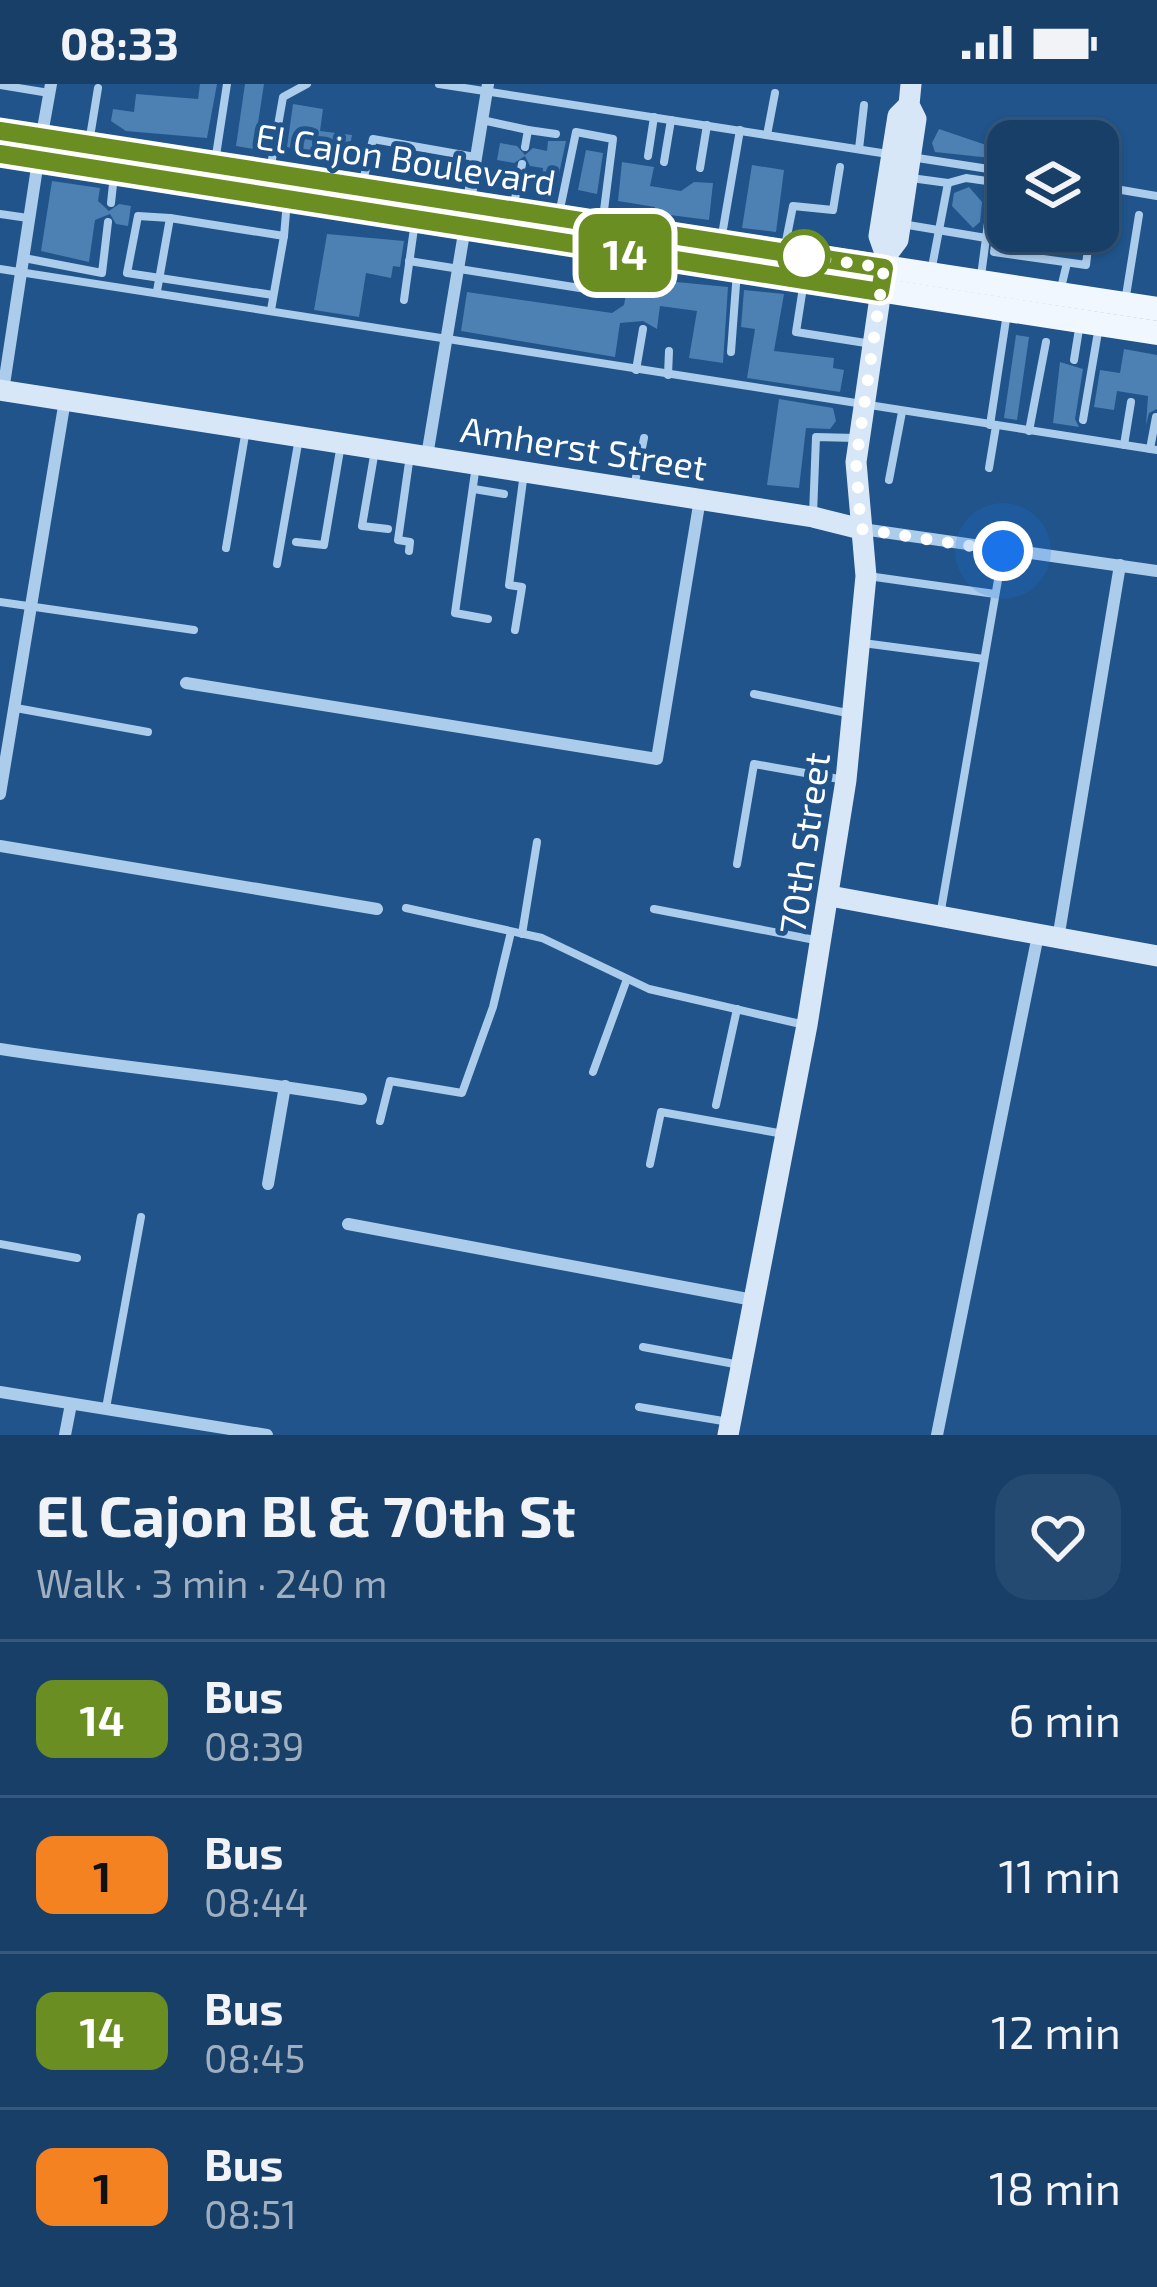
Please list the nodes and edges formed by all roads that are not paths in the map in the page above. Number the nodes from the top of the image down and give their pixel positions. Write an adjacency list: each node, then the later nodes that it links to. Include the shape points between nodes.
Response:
1 (227, 84): 29 (lane)
2 (307, 84): 35 (lane, via 283,98)
3 (439, 84): 7 (lane)
4 (0, 86): 5 (lane)
5 (50, 88): 22 (street)
6 (98, 88): 20 (lane)
7 (487, 88): 11 (lane); 12 (street)
8 (775, 93): 19 (lane)
9 (910, 94): 28 (main road, 70th Street, via 916,119)
10 (865, 105): 23 (lane)
11 (654, 117): 13 (lane); 25 (lane)
12 (482, 120): 15 (lane); 26 (street)
13 (671, 120): 14 (lane); 27 (lane)
14 (707, 125): 16 (lane); 32 (lane)
15 (528, 130): 18 (lane); 21 (lane)
16 (740, 130): 19 (lane); 58 (lane)
17 (0, 131): 22 (main road, El Cajon Boulevard)
18 (556, 134)
19 (767, 135): 23 (lane)
20 (89, 144): 22 (main road, El Cajon Boulevard); 29 (main road, El Cajon Boulevard)
21 (525, 147)
22 (40, 148): 24 (main road, El Cajon Boulevard); 34 (main road, El Cajon Boulevard); 47 (street)
23 (859, 149): 28 (lane)
24 (0, 154)
25 (648, 156)
26 (476, 157): 38 (lane, via 373,139); 45 (street)
27 (664, 162)
28 (903, 163): 33 (lane); 37 (lane); 52 (main road, 70th Street); 69 (main road, 70th Street, via 879,236)
29 (214, 164): 35 (main road, El Cajon Boulevard)
30 (522, 164): 43 (lane)
31 (840, 167): 62 (lane, via 832,210 794,206)
32 (700, 168)
33 (987, 169)
34 (114, 172): 41 (main road, El Cajon Boulevard); 42 (lane)
35 (270, 172): 38 (main road, El Cajon Boulevard)
36 (987, 181): 37 (lane)
37 (948, 184): 54 (lane)
38 (362, 187): 45 (main road, El Cajon Boulevard)
39 (1119, 190): 40 (lane)
40 (1157, 196)
41 (287, 199): 50 (main road, El Cajon Boulevard); 56 (lane)
42 (111, 203)
43 (513, 211): 45 (main road, El Cajon Boulevard); 49 (main road, El Cajon Boulevard)
44 (0, 214): 47 (lane)
45 (467, 215): 50 (main road, El Cajon Boulevard); 59 (main road, El Cajon Boulevard); 67 (street)
46 (1139, 215): 78 (lane)
47 (29, 218): 65 (street)
48 (170, 218): 56 (lane); 71 (lane); 71 (lane, via 138,216 127,273)
49 (558, 218): 53 (main road, El Cajon Boulevard); 53 (lane, via 576,132 613,139)
50 (416, 219): 63 (lane)
51 (108, 222): 65 (lane, via 102,272)
52 (900, 223): 54 (lane); 69 (main road, 70th Street)
53 (602, 225): 58 (main road, El Cajon Boulevard)
54 (938, 230): 57 (lane); 70 (lane)
55 (987, 231): 57 (lane)
56 (284, 236): 76 (lane)
57 (986, 238): 73 (lane)
58 (721, 243): 62 (main road, El Cajon Boulevard)
59 (610, 251): 67 (lane, via 605,292); 68 (main road, El Cajon Boulevard)
60 (994, 252): 64 (lane)
61 (1088, 252): 64 (lane, via 1086,266)
62 (783, 253): 69 (main road, El Cajon Boulevard)
63 (409, 261): 67 (lane); 77 (lane)
64 (1067, 263): 75 (lane)
65 (21, 265): 66 (lane); 74 (lane); 93 (street)
66 (0, 269)
67 (457, 269): 85 (street)
68 (737, 269): 72 (main road, El Cajon Boulevard); 89 (lane)
69 (883, 272): 70 (main road, El Cajon Boulevard); 72 (main road, El Cajon Boulevard); 81 (main road, El Cajon Boulevard); 87 (main road, 70th Street)
70 (931, 274): 73 (main road, El Cajon Boulevard)
71 (160, 278): 74 (lane); 76 (lane)
72 (805, 280): 87 (lane, via 796,332)
73 (980, 281): 75 (main road, El Cajon Boulevard)
74 (158, 291): 80 (lane)
75 (1060, 294): 78 (main road, El Cajon Boulevard)
76 (273, 296): 80 (lane)
77 (404, 300)
78 (1124, 304): 79 (main road, El Cajon Boulevard)
79 (1157, 309)
80 (271, 310): 85 (lane)
81 (1007, 311): 82 (main road, El Cajon Boulevard); 100 (lane)
82 (1090, 323): 84 (main road, El Cajon Boulevard); 90 (lane); 99 (lane)
83 (643, 329): 91 (lane)
84 (1157, 333)
85 (444, 338): 91 (lane); 110 (street)
86 (1046, 342): 102 (lane)
87 (872, 344): 96 (main road, 70th Street)
88 (669, 351): 92 (lane)
89 (730, 352)
90 (1074, 360)
91 (636, 370): 92 (lane)
92 (668, 375): 96 (lane)
93 (1, 390): 94 (main road, Amherst Street)
94 (65, 400): 101 (main road, Amherst Street); 132 (street)
95 (1131, 402): 107 (lane)
96 (862, 406): 97 (lane); 105 (main road, 70th Street)
97 (902, 412): 100 (lane); 114 (lane)
98 (1156, 417): 109 (lane)
99 (1083, 420)
100 (993, 426): 102 (lane); 112 (lane)
101 (246, 428): 103 (main road, Amherst Street); 123 (lane)
102 (1029, 431): 107 (lane)
103 (299, 436): 106 (main road, Amherst Street); 126 (lane)
104 (644, 438): 115 (lane)
105 (858, 438): 119 (lane, via 817,437); 121 (main road, 70th Street)
106 (341, 443): 108 (main road, Amherst Street); 122 (lane, via 324,545)
107 (1124, 446): 109 (lane)
108 (375, 448): 110 (main road, Amherst Street); 120 (lane, via 362,526)
109 (1154, 450)
110 (419, 455): 111 (main road, Amherst Street); 124 (lane, via 398,540 410,542)
111 (476, 464): 113 (main road, Amherst Street); 116 (lane)
112 (989, 468)
113 (524, 471): 115 (main road, Amherst Street); 135 (lane, via 509,585 522,587)
114 (889, 481)
115 (633, 489): 118 (main road, Amherst Street)
116 (474, 490): 117 (lane); 133 (lane, via 455,614)
117 (504, 494)
118 (700, 499): 119 (main road, Amherst Street); 138 (street, via 657,759)
119 (813, 517): 121 (main road, Amherst Street)
120 (388, 529)
121 (861, 529): 125 (street, Amherst Street); 129 (main road, 70th Street)
122 (296, 542)
123 (226, 548)
124 (409, 551)
125 (1003, 551): 127 (street, Amherst Street); 130 (lane)
126 (278, 564)
127 (1120, 565): 128 (street, Amherst Street); 155 (street)
128 (1157, 571)
129 (866, 576): 130 (lane); 136 (main road, 70th Street)
130 (995, 593): 137 (lane)
131 (0, 602): 132 (lane)
132 (33, 607): 134 (lane); 140 (street)
133 (488, 619)
134 (194, 630)
135 (515, 630)
136 (862, 643): 137 (lane); 141 (main road, 70th Street)
137 (984, 659): 153 (lane)
138 (186, 683)
139 (754, 694): 141 (lane)
140 (16, 708): 142 (lane); 143 (street)
141 (855, 715): 144 (main road, 70th Street)
142 (148, 732)
143 (5, 742): 145 (street)
144 (847, 780): 148 (lane, via 754,764); 149 (main road, 70th Street)
145 (0, 794)
146 (537, 842): 154 (lane)
147 (0, 846): 151 (street)
148 (737, 864)
149 (830, 896): 153 (main road); 156 (main road, 70th Street)
150 (406, 908): 154 (lane)
151 (377, 909)
152 (654, 909): 156 (lane)
153 (940, 918): 155 (main road)
154 (517, 933): 158 (lane); 166 (lane, via 462,1093 390,1081)
155 (1048, 937): 157 (main road); 185 (street)
156 (822, 941): 160 (main road, 70th Street)
157 (1157, 956)
158 (627, 979): 159 (lane); 162 (lane)
159 (737, 1010): 160 (lane); 165 (lane)
160 (807, 1025): 167 (main road, 70th Street)
161 (0, 1049): 163 (street)
162 (593, 1072)
163 (285, 1085): 164 (street); 169 (street)
164 (361, 1099)
165 (716, 1105)
166 (380, 1121)
167 (786, 1134): 168 (lane, via 661,1112); 174 (main road, 70th Street)
168 (650, 1164)
169 (268, 1184)
170 (141, 1216): 180 (lane)
171 (347, 1224): 174 (street)
172 (0, 1244): 173 (lane)
173 (77, 1258)
174 (753, 1300): 176 (main road, 70th Street)
175 (643, 1347): 176 (lane)
176 (741, 1366): 181 (main road, 70th Street)
177 (0, 1392): 178 (street)
178 (71, 1404): 180 (street); 183 (street)
179 (639, 1407): 181 (lane)
180 (106, 1409): 182 (street)
181 (729, 1428)
182 (223, 1431): 184 (street)
183 (65, 1435)
184 (267, 1435)
185 (937, 1435)

